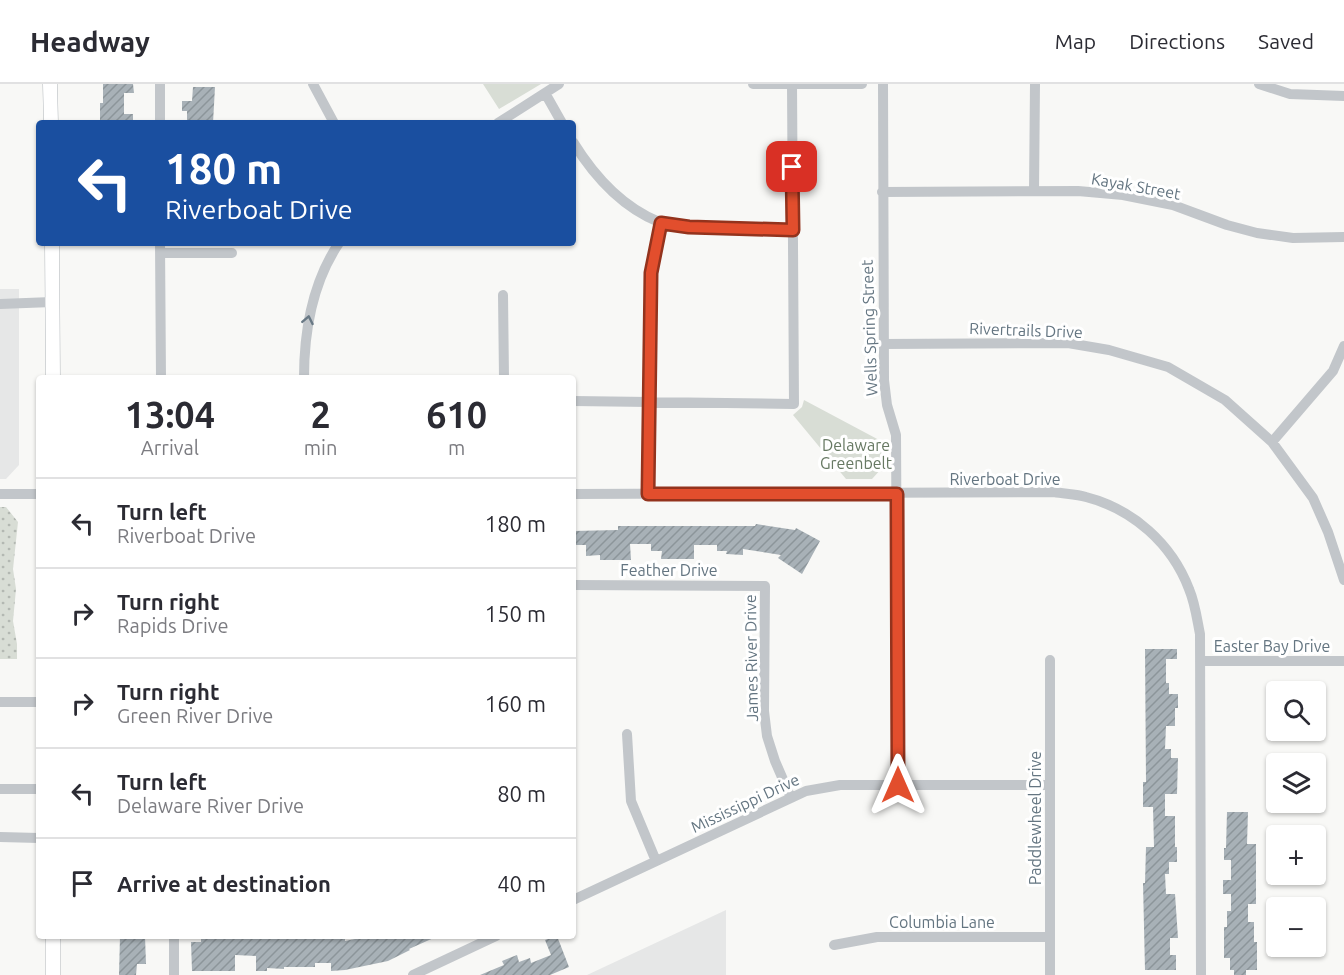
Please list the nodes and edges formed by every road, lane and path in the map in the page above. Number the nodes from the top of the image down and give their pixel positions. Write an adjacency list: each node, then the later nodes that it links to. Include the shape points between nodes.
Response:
1 (50, 84): 13 (main road)
2 (160, 84): 14 (street)
3 (313, 84): 15 (street)
4 (559, 84): 11 (street)
5 (753, 84): 6 (street)
6 (792, 84): 7 (street); 22 (street)
7 (862, 84)
8 (882, 84): 20 (street, Wells Spring Street)
9 (1035, 84): 19 (street)
10 (1259, 84): 12 (street, via 1290,94)
11 (545, 93): 16 (street); 17 (street)
12 (1344, 96)
13 (51, 120)
14 (160, 120)
15 (332, 120)
16 (503, 120)
17 (560, 120)
18 (576, 147): 21 (street, via 610,189 633,208)
19 (1034, 191): 20 (street, Kayak Street); 23 (street, Kayak Street, via 1123,195 1173,205 1257,233 1293,238)
20 (882, 192): 31 (street, Wells Spring Street)
21 (661, 223): 22 (street); 38 (street, via 651,273)
22 (793, 230): 38 (street, via 794,404)
23 (1344, 237)
24 (52, 246): 29 (main road)
25 (337, 246): 35 (street, one-way to 25, via 311,305 321,275)
26 (160, 248): 27 (street); 34 (street)
27 (232, 253)
28 (503, 295): 36 (street)
29 (52, 302): 30 (street); 33 (main road)
30 (0, 304)
31 (882, 344): 39 (street, Rivertrails Drive, via 1068,343 1109,350 1168,367 1193,380 1226,400); 46 (street, Wells Spring Street, via 887,405 896,435)
32 (1344, 346): 39 (street, via 1333,371)
33 (53, 375)
34 (160, 375)
35 (304, 375)
36 (504, 375)
37 (576, 401): 38 (street)
38 (648, 402): 45 (street)
39 (1272, 442): 47 (street, Rivertrails Drive, via 1313,498)
40 (878, 447): 41 (path)
41 (872, 449)
42 (0, 494): 43 (street)
43 (36, 494)
44 (576, 494): 45 (street, Riverboat Drive)
45 (648, 494): 46 (street, Riverboat Drive)
46 (897, 494): 51 (street, Riverboat Drive, via 1054,492 1114,507 1162,543 1180,568 1197,618); 56 (street, Wells Spring Street)
47 (1344, 580)
48 (576, 585): 49 (street, Feather Drive)
49 (765, 586): 60 (street, James River Drive, via 764,711 775,761)
50 (1050, 660): 57 (street, Paddlewheel Drive)
51 (1200, 661): 52 (street, Easter Bay Drive); 74 (street, Riverboat Drive)
52 (1344, 661)
53 (0, 702): 54 (street)
54 (36, 702)
55 (627, 734): 63 (street, via 631,801)
56 (898, 785): 57 (street, Mississippi Drive); 60 (street, Mississippi Drive, via 840,785)
57 (1050, 786): 65 (street, Paddlewheel Drive)
58 (0, 789): 59 (street)
59 (36, 789)
60 (791, 798): 63 (street, Mississippi Drive)
61 (0, 837): 62 (street)
62 (36, 838)
63 (656, 861): 64 (street, Mississippi Drive)
64 (576, 899)
65 (1050, 937): 69 (street, Columbia Lane, via 877,938); 73 (street, Paddlewheel Drive)
66 (53, 939): 70 (main road)
67 (174, 939): 71 (street)
68 (490, 939): 72 (street)
69 (834, 945)
70 (53, 975)
71 (174, 975)
72 (412, 975)
73 (1050, 975)
74 (1201, 975)

